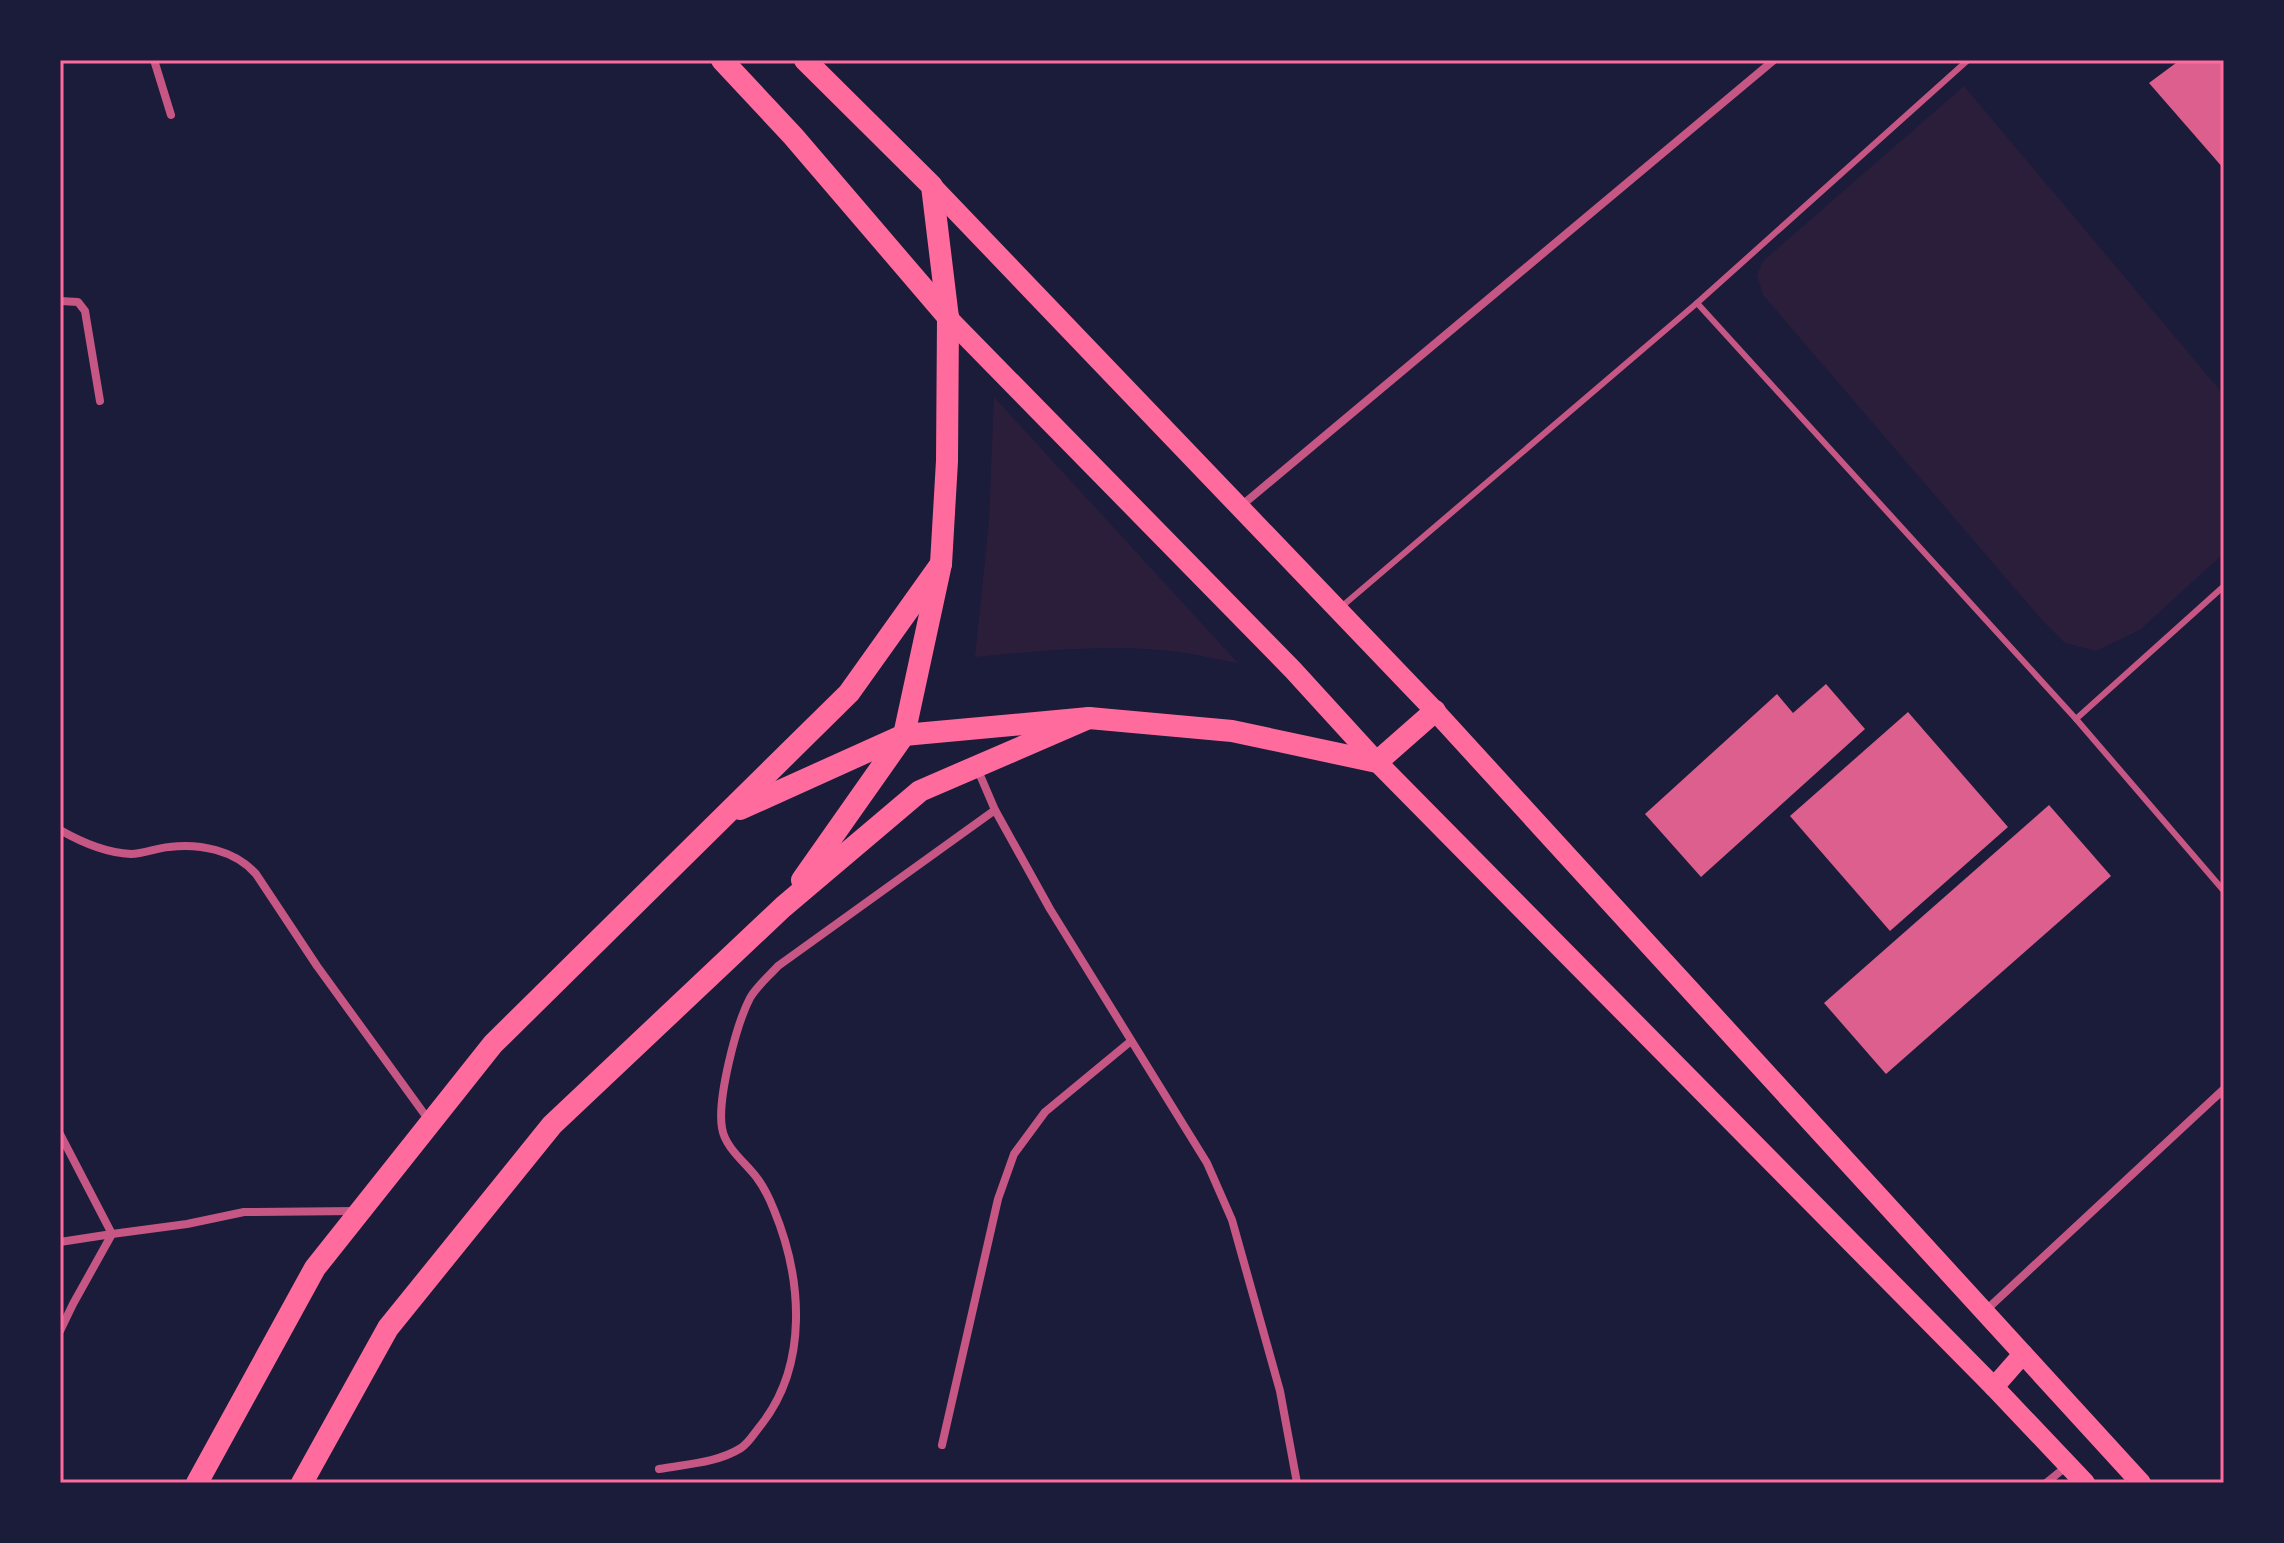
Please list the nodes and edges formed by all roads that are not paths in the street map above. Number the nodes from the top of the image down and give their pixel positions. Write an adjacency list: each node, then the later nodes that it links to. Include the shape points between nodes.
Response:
1 (154, 60): 6 (street)
2 (722, 60): 10 (highway)
3 (805, 60): 7 (highway)
4 (1774, 60): 12 (street)
5 (1968, 60): 9 (lane)
6 (171, 115)
7 (932, 186): 10 (highway); 12 (main road)
8 (60, 301): 11 (street, via 78,302 85,311)
9 (1697, 303): 15 (lane); 18 (lane)
10 (948, 318): 13 (highway); 20 (main road)
11 (100, 401)
12 (1241, 506): 15 (main road)
13 (941, 564): 19 (highway); 23 (highway, via 849,693)
14 (2224, 586): 18 (lane)
15 (1338, 610): 16 (main road)
16 (1435, 711): 20 (highway); 34 (main road)
17 (1089, 718): 19 (highway); 20 (highway, via 1232,731); 21 (highway)
18 (2076, 719): 25 (lane)
19 (904, 735): 23 (highway); 26 (highway)
20 (1377, 762): 37 (main road)
21 (976, 768): 22 (street); 26 (highway, via 920,791)
22 (995, 810): 27 (street); 40 (street, via 778,966 751,996 721,1105 722,1132 759,1179 774,1209 788,1247 797,1328 771,1413 744,1447 715,1459)
23 (727, 814): 29 (highway, via 493,1044)
24 (60, 830): 29 (street, via 121,853 185,846 217,850 246,863)
25 (2224, 891)
26 (783, 907): 42 (highway, via 552,1125 388,1328)
27 (1131, 1041): 38 (street, via 1045,1112 1014,1154 998,1199); 43 (street, via 1207,1163 1232,1220 1280,1391)
28 (2224, 1089): 34 (street)
29 (431, 1123): 31 (highway)
30 (60, 1134): 32 (street)
31 (361, 1211): 32 (street, via 244,1212); 41 (highway, via 315,1268)
32 (112, 1234): 33 (street); 35 (street)
33 (60, 1242)
34 (1984, 1312): 36 (main road)
35 (60, 1331)
36 (2023, 1354): 37 (main road); 46 (main road)
37 (1994, 1387): 39 (main road)
38 (942, 1445)
39 (2068, 1465): 44 (street); 45 (main road)
40 (659, 1469)
41 (197, 1483)
42 (302, 1483)
43 (1297, 1483)
44 (2046, 1483)
45 (2085, 1483)
46 (2141, 1483)

